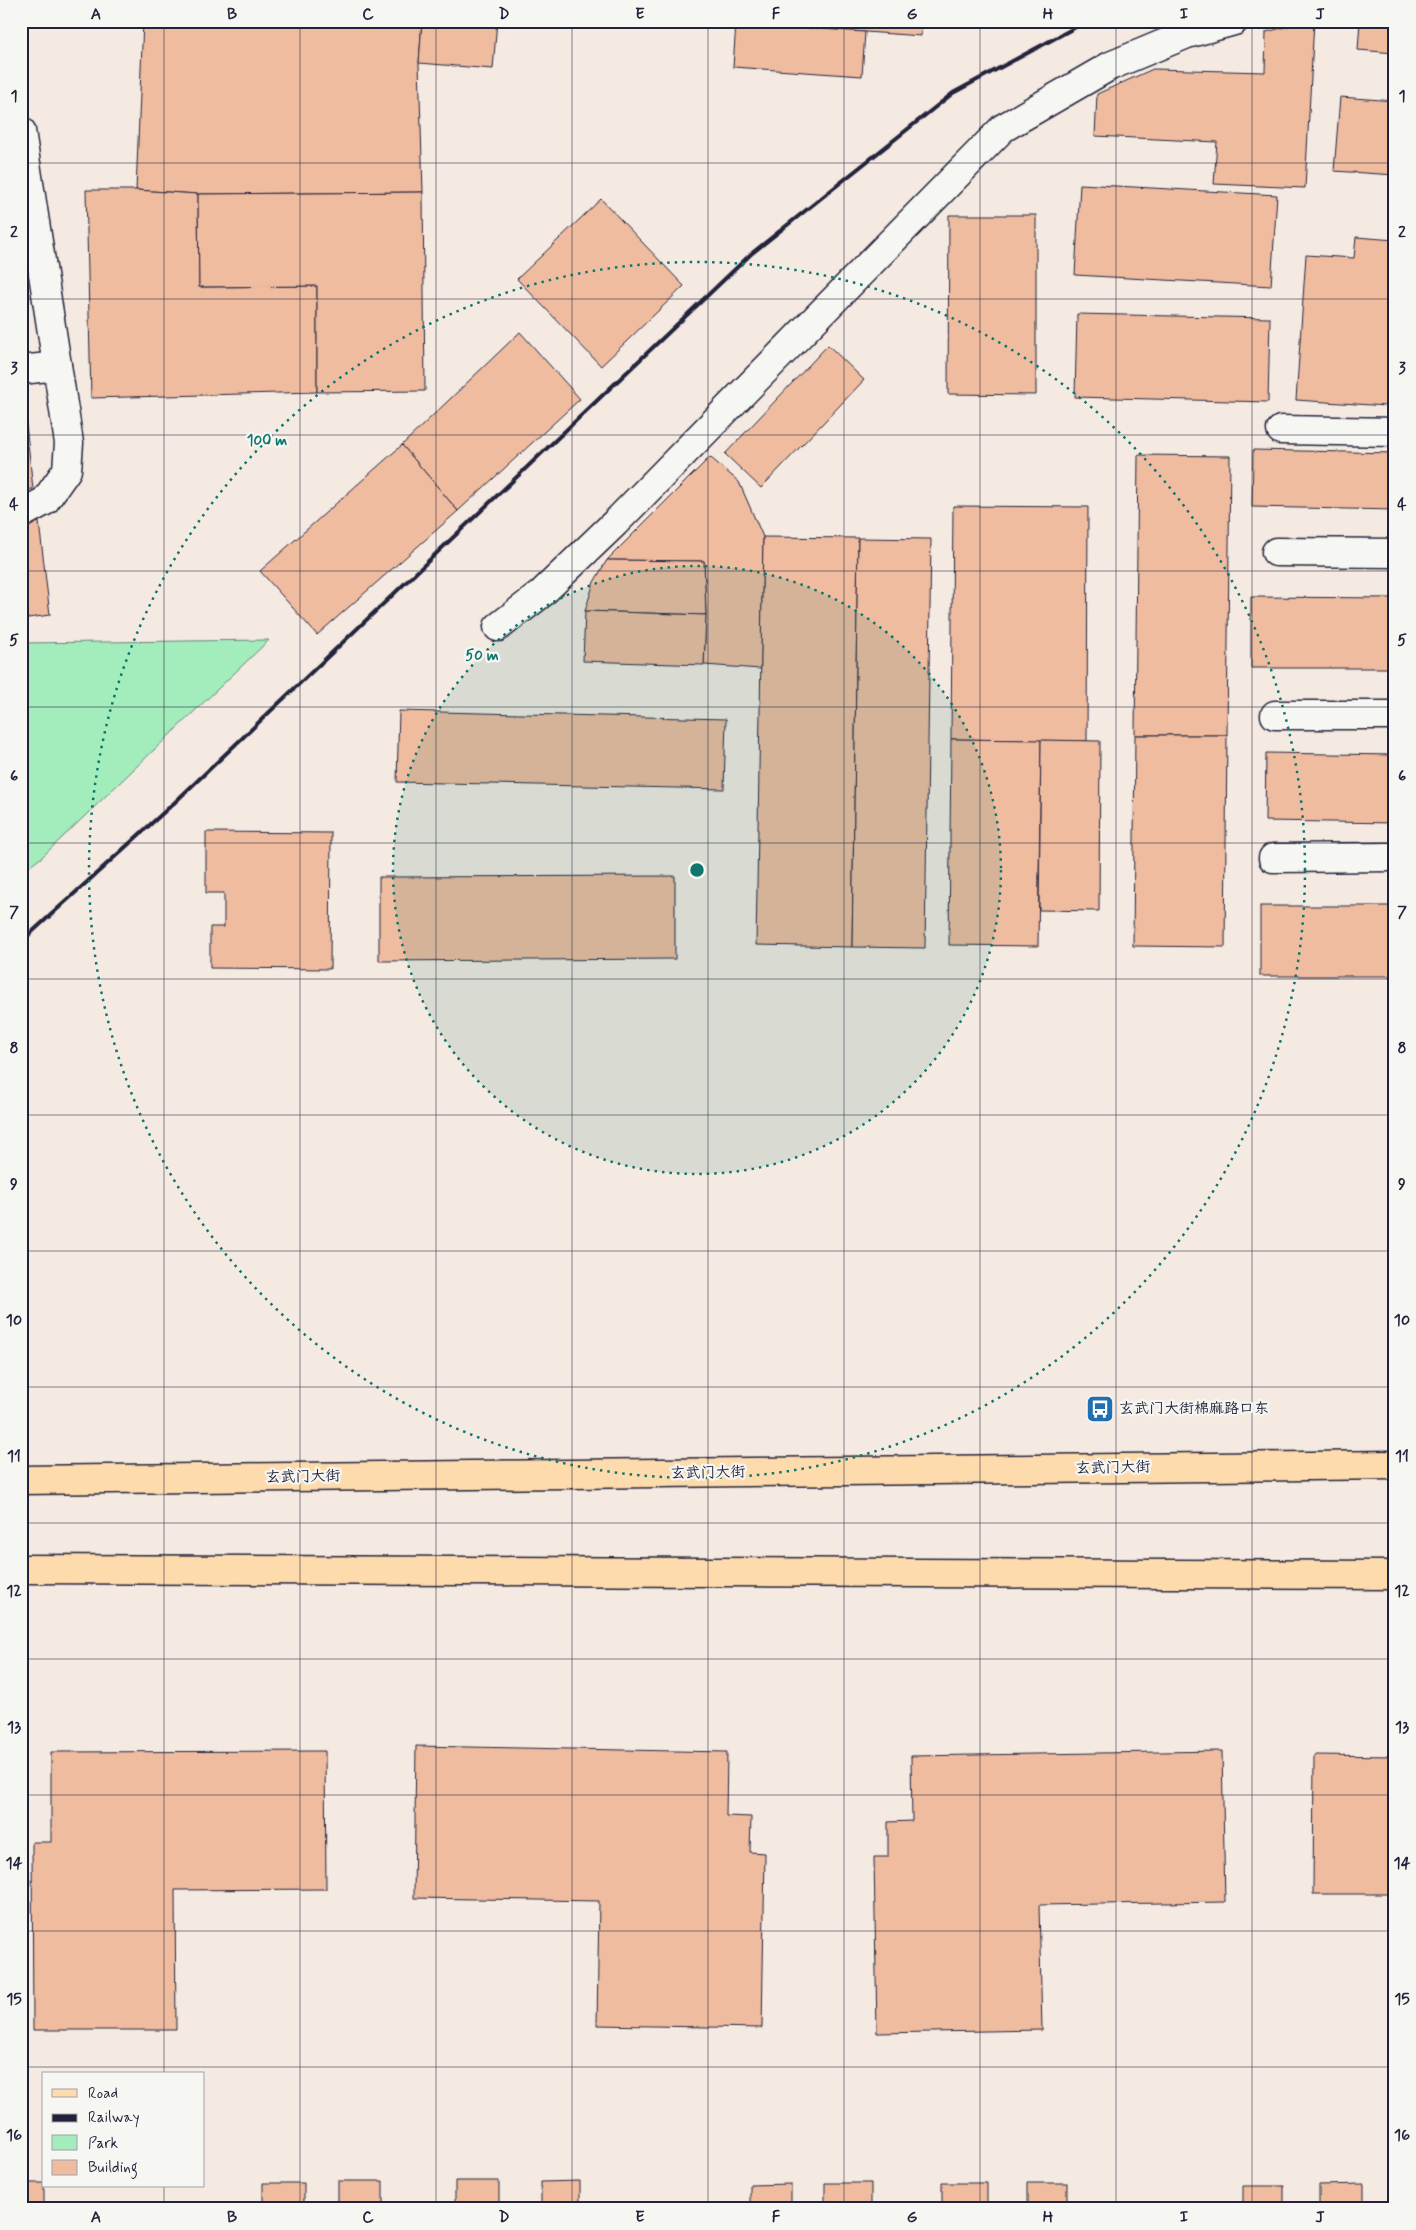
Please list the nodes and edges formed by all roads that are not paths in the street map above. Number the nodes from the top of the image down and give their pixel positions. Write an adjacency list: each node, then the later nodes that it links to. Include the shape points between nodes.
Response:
1 (1234, 21): 10 (lane, via 1187,34 1110,66 1003,128 615,523 541,594)
2 (21, 130): 3 (lane)
3 (58, 366): 4 (lane); 7 (lane, via 69,443 68,470 45,501)
4 (21, 370)
5 (1281, 430): 6 (lane)
6 (1395, 432)
7 (21, 514)
8 (1276, 552): 9 (lane)
9 (1395, 553)
10 (498, 628)
11 (1275, 714): 12 (lane)
12 (1395, 714)
13 (1395, 857): 14 (lane)
14 (1273, 858)
15 (1395, 1465): 16 (main road, 玄武门大街)
16 (21, 1480)
17 (21, 1569): 18 (main road)
18 (1395, 1575)

